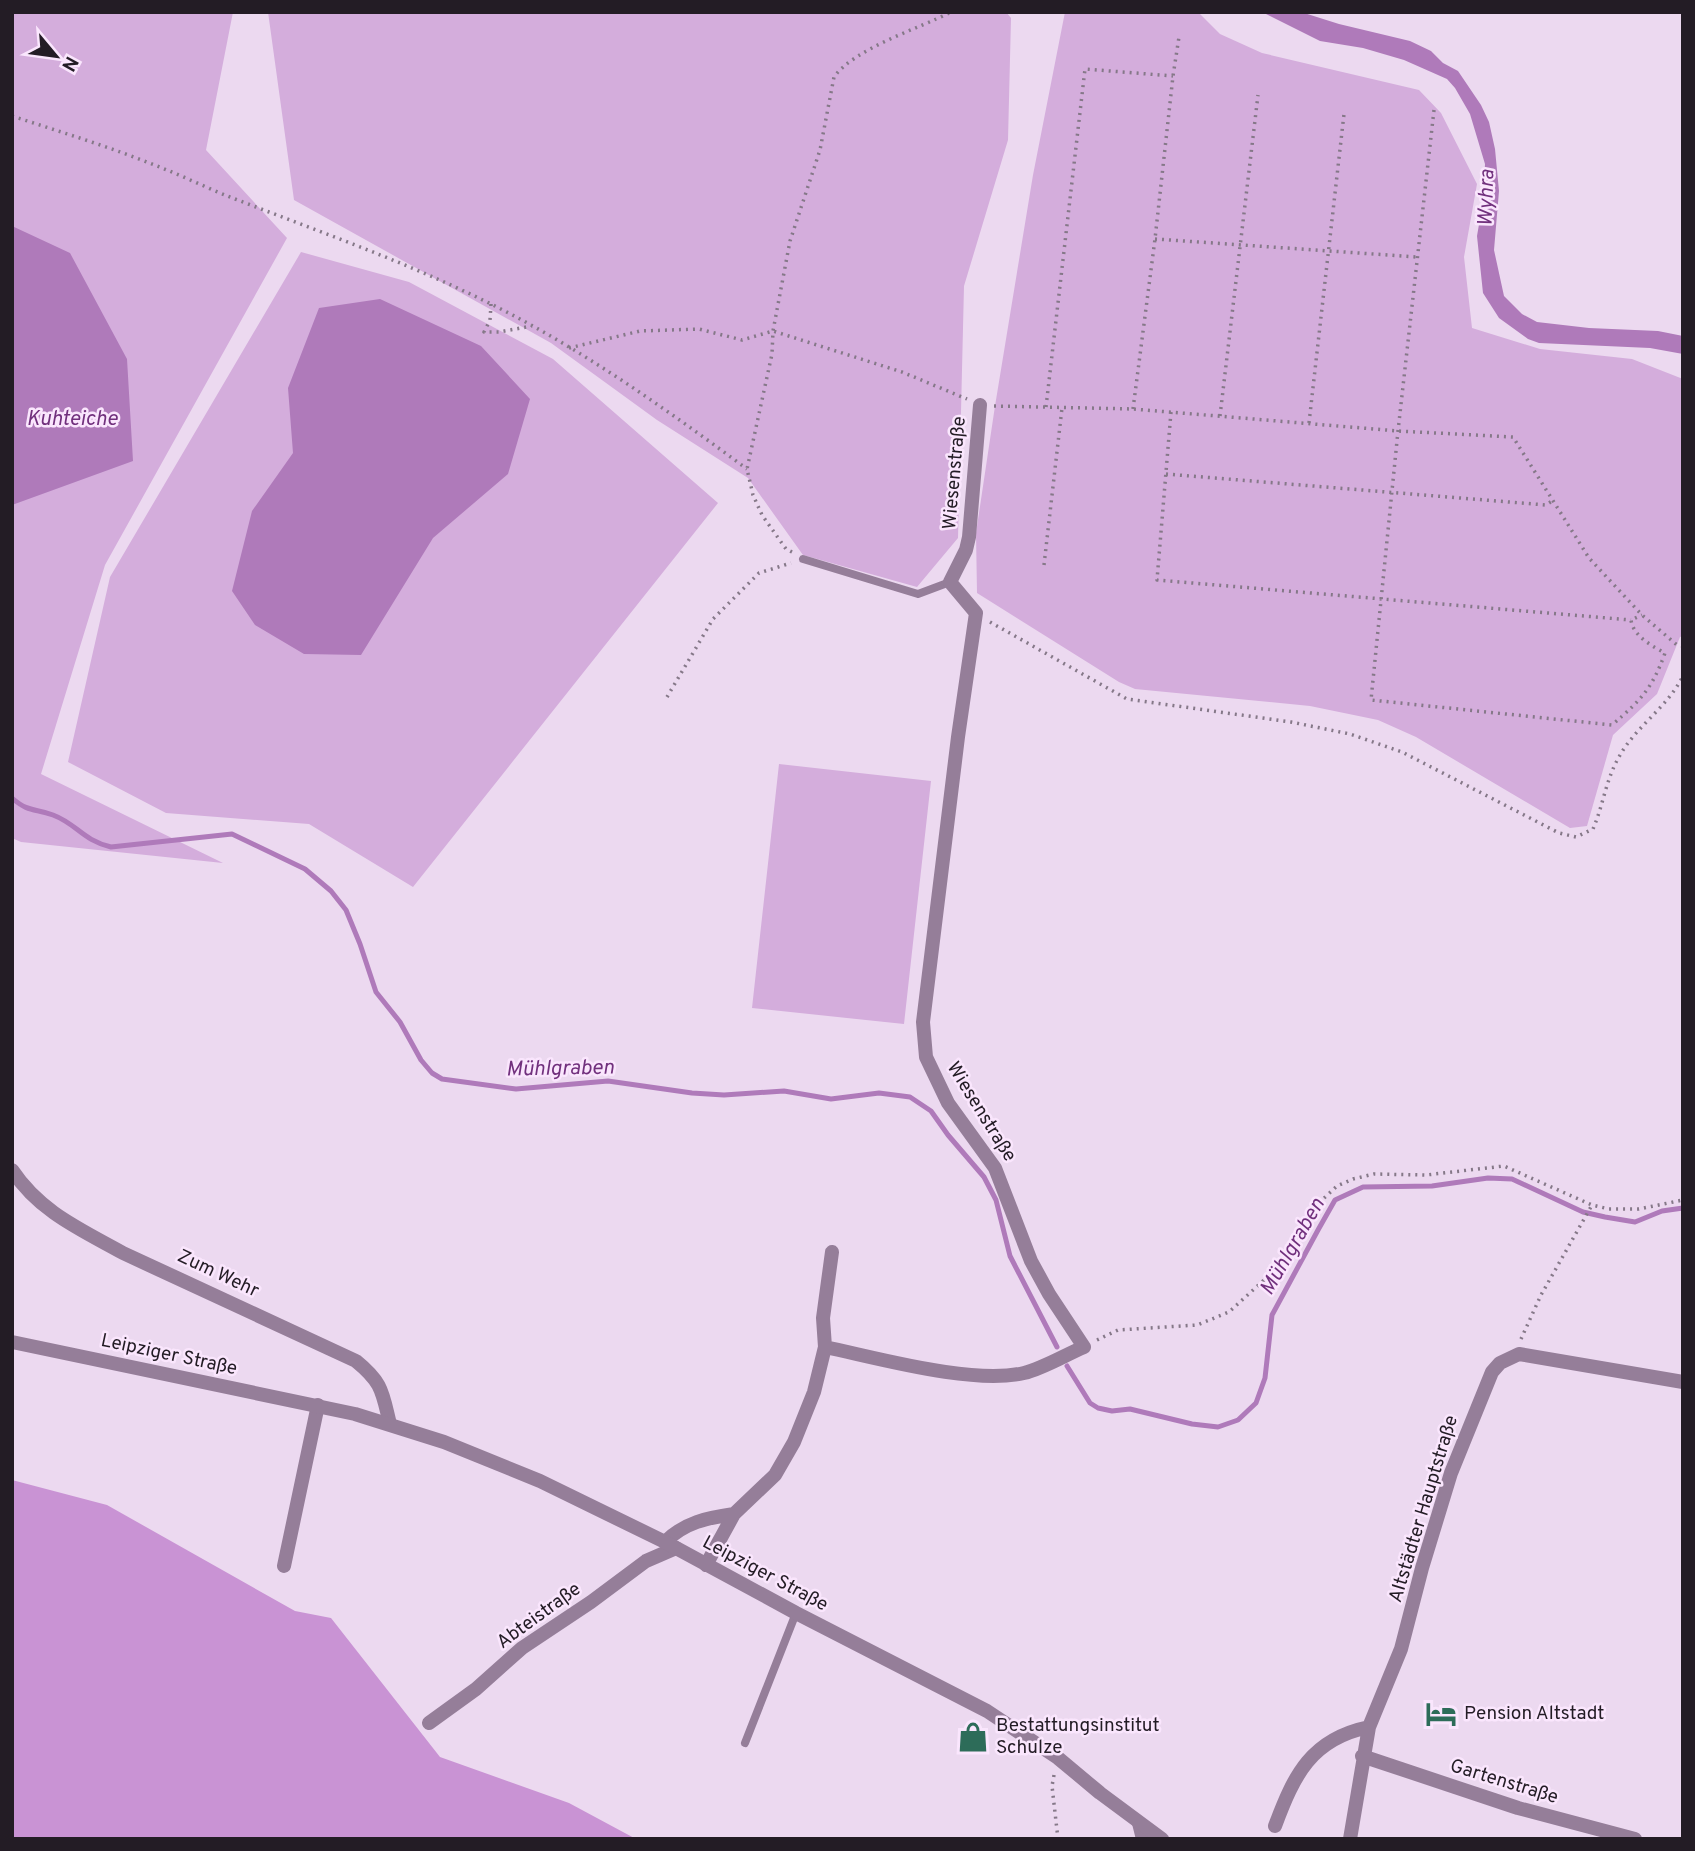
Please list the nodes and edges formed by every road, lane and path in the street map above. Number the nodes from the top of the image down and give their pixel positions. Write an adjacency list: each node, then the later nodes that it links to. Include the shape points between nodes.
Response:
1 (951, 12): 14 (path, via 865,52 834,77 820,150 790,241)
2 (1179, 37): 3 (path)
3 (1173, 76): 8 (path); 17 (path, via 1085,69)
4 (1258, 95): 9 (path)
5 (1434, 110): 11 (path)
6 (1344, 114): 10 (path)
7 (12, 116): 12 (path, via 156,166 400,261)
8 (1155, 239): 9 (path); 19 (path)
9 (1240, 245): 10 (path); 21 (path)
10 (1327, 252): 11 (path); 22 (path)
11 (1417, 257): 23 (path)
12 (491, 304): 13 (path); 13 (path, via 484,332)
13 (533, 326): 15 (path)
14 (773, 331): 15 (path, via 742,340 699,329 640,331); 16 (path, via 902,372); 24 (path)
15 (569, 348): 24 (path)
16 (980, 405): 17 (path); 30 (street, Wiesenstraße, via 969,537)
17 (1046, 407): 18 (path)
18 (1062, 407): 19 (path); 29 (path)
19 (1133, 409): 20 (path)
20 (1171, 412): 21 (path); 25 (path)
21 (1220, 416): 22 (path)
22 (1309, 423): 23 (path)
23 (1398, 430): 26 (path); 27 (path, via 1513,437)
24 (747, 469): 28 (path, via 762,515 786,549)
25 (1166, 474): 26 (path); 31 (path, via 1157,580)
26 (1392, 493): 27 (path, via 1546,505); 31 (path)
27 (1552, 501): 33 (path, via 1589,558)
28 (803, 559): 30 (lane, via 918,594); 37 (path, via 759,573 731,601 713,620)
29 (1044, 565)
30 (950, 582): 32 (street)
31 (1381, 598): 34 (path); 34 (path, via 1371,700 1612,725 1641,700 1665,653 1648,644)
32 (976, 613): 36 (path, via 1127,699 1350,734 1402,752 1559,833 1576,837 1592,829 1619,755 1670,698); 44 (street, Wiesenstraße, via 923,1022 926,1057 948,1103 995,1168 1031,1261)
33 (1642, 615): 34 (path); 35 (path)
34 (1631, 620)
35 (1683, 646)
36 (1683, 676)
37 (667, 697)
38 (12, 1170): 48 (street, Zum Wehr, via 39,1203 90,1235 356,1361 381,1387)
39 (1683, 1200): 40 (path, via 1628,1210)
40 (1592, 1205): 44 (path, via 1504,1166 1353,1179 1322,1200 1287,1259 1229,1312 1197,1325 1118,1330); 45 (path, via 1541,1295 1519,1342)
41 (832, 1252): 43 (street, via 823,1318)
42 (12, 1342): 47 (street, Leipziger Straße)
43 (825, 1347): 44 (street, via 958,1374 990,1376 1024,1373); 49 (street, via 814,1392 794,1442 775,1475)
44 (1084, 1347)
45 (1519, 1354): 46 (street); 55 (street, Altstädter Hauptstraße, via 1500,1363 1486,1384 1451,1473 1401,1649)
46 (1683, 1382)
47 (318, 1405): 48 (street, Leipziger Straße); 52 (street)
48 (390, 1424): 50 (street, Leipziger Straße, via 540,1481)
49 (734, 1514): 50 (street, via 678,1529); 51 (street)
50 (671, 1545): 51 (street, Leipziger Straße); 54 (street, Abteistraße, via 522,1648)
51 (706, 1565): 53 (street, Leipziger Straße)
52 (284, 1566)
53 (796, 1613): 56 (lane); 58 (street, Leipziger Straße, via 987,1711)
54 (429, 1723)
55 (1369, 1727): 57 (street, Altstädter Hauptstraße); 60 (street, via 1347,1731 1308,1762 1289,1788)
56 (745, 1743)
57 (1362, 1756): 64 (street, Altstädter Hauptstraße); 65 (street, Gartenstraße, via 1518,1808)
58 (1058, 1758): 59 (street, Leipziger Straße); 61 (path, via 1052,1786)
59 (1139, 1823): 62 (street); 63 (street, Leipziger Straße)
60 (1275, 1826)
61 (1058, 1839)
62 (1143, 1839)
63 (1162, 1839)
64 (1350, 1839)
65 (1635, 1839)

